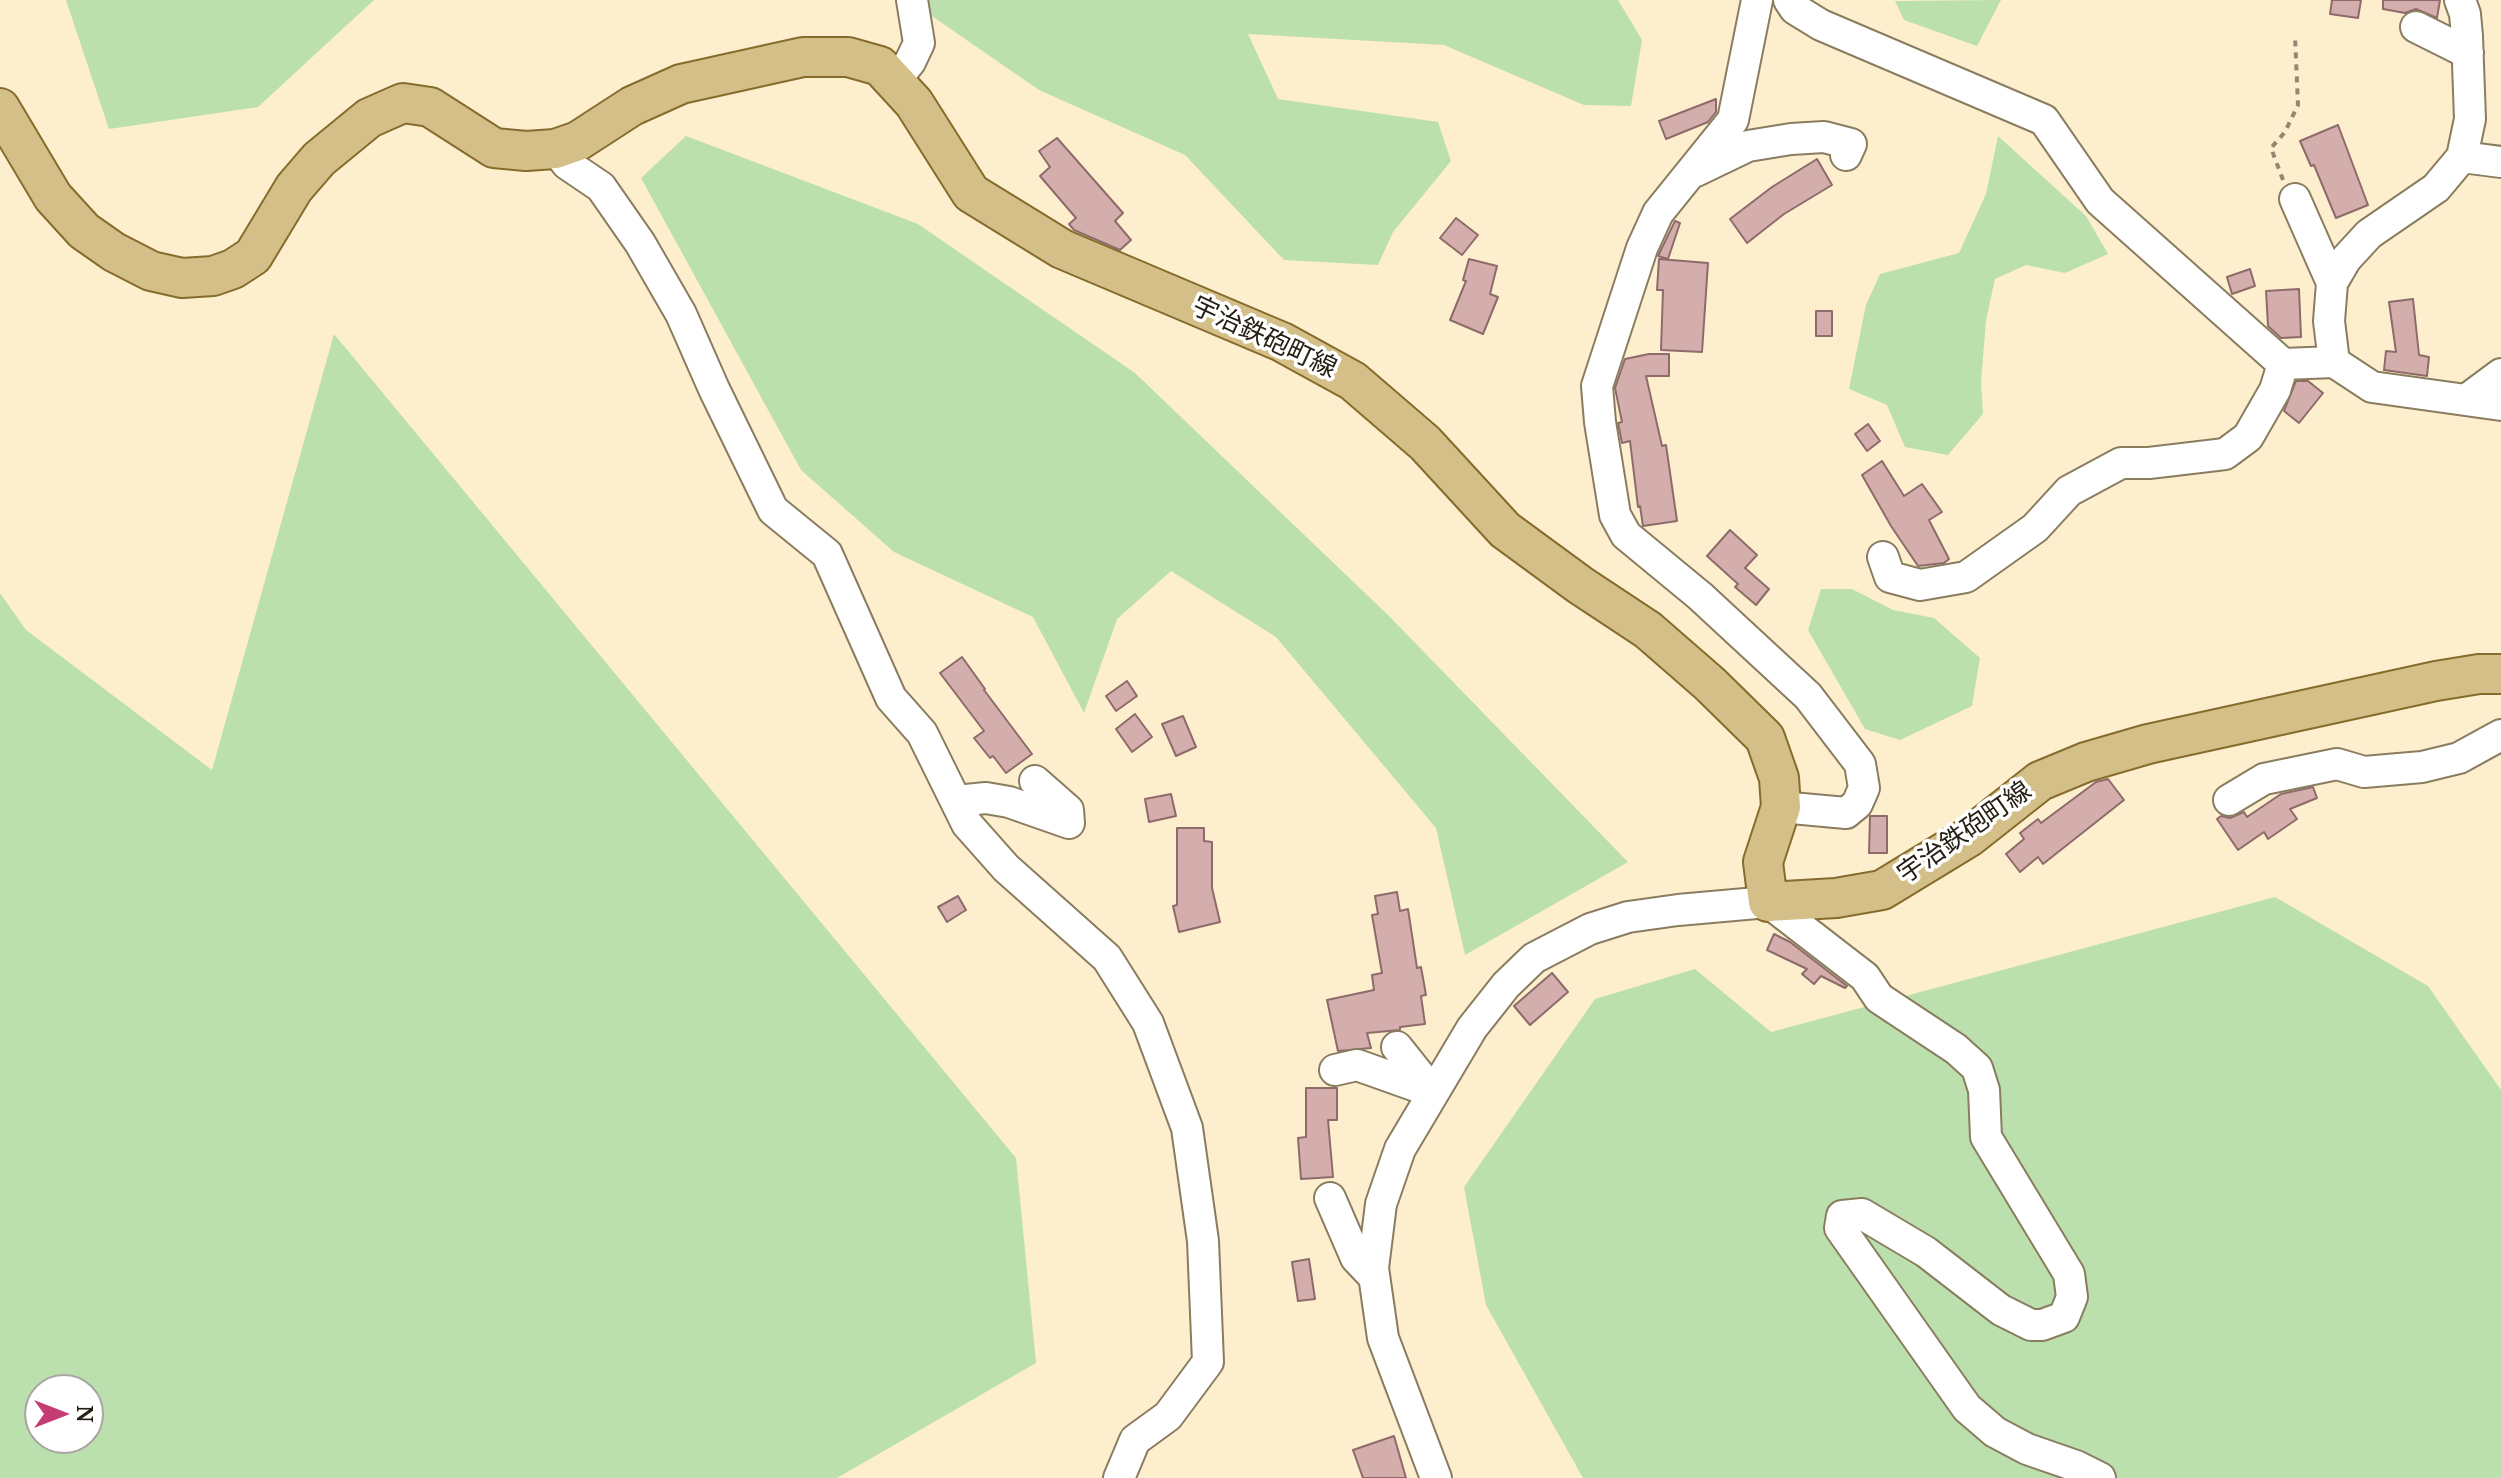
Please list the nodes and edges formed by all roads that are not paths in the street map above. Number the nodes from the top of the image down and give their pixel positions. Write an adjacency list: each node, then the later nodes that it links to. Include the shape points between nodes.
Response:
1 (912, 0): 7 (street, via 919,43)
2 (1757, 0): 13 (street, via 1733,120)
3 (1789, 0): 17 (street, via 1821,25 2044,120 2100,201)
4 (2460, 0): 6 (street)
5 (2416, 27): 6 (street)
6 (2468, 53): 11 (street, via 2470,119)
7 (894, 82): 9 (main road, 宇治鉄砲町線, via 880,66 848,57 803,57 681,84); 27 (main road, 宇治鉄砲町線, via 914,103 971,193 1062,249 1282,342 1353,381 1425,443 1505,530 1648,630 1765,738 1779,778)
8 (0, 108): 9 (main road, 宇治鉄砲町線, via 53,197 84,231 151,271 182,278 213,276 253,256 294,188 319,159 369,118 403,103 430,107 494,148)
9 (555, 149): 26 (street, via 601,187 634,232 681,314 773,510 827,554 891,698 922,733)
10 (1846, 155): 13 (street, via 1851,144 1824,137 1791,139 1748,146)
11 (2462, 157): 12 (street); 15 (street, via 2436,188 2369,234)
12 (2501, 162)
13 (1687, 175): 27 (street, via 1658,213 1642,248 1597,386 1600,422 1615,515 1626,535 1808,696 1860,764 1864,788 1846,813)
14 (2295, 199): 15 (street)
15 (2332, 283): 16 (street)
16 (2334, 362): 17 (street); 19 (street, via 2372,387)
17 (2283, 364): 21 (street, via 2275,390 2248,437 2225,454 2121,463 2069,491 2035,528 1966,577 1920,585 1890,577)
18 (2501, 374): 19 (street)
19 (2466, 400): 20 (street)
20 (2501, 405)
21 (1883, 557)
22 (2501, 674): 28 (main road, 宇治鉄砲町線, via 2436,681 2086,762 2040,781 1969,837 1882,890)
23 (2501, 735): 25 (street, via 2459,758 2422,767 2364,772 2337,764 2264,779)
24 (1035, 781): 26 (street, via 1068,810 1069,823 1009,802)
25 (2229, 800)
26 (956, 801): 34 (street, via 967,824 1006,868 1107,958 1148,1023 1187,1128 1203,1241 1208,1362 1168,1416 1135,1440)
27 (1781, 807): 28 (main road, 宇治鉄砲町線, via 1763,862)
28 (1768, 902): 31 (street, via 1628,917 1561,942 1534,958 1506,985); 36 (street, via 1865,977 1879,998 1977,1068 1984,1090 1986,1137 2069,1274 2072,1297 2064,1317 2031,1325 1862,1214 1842,1216 1840,1228 1967,1408 1995,1432 2027,1449)
29 (1397, 1047): 31 (street)
30 (1335, 1070): 31 (street, via 1357,1065)
31 (1433, 1092): 33 (street, via 1400,1149 1381,1204)
32 (1330, 1198): 33 (street, via 1356,1258)
33 (1374, 1277): 35 (street, via 1383,1338)
34 (1119, 1478)
35 (1436, 1478)
36 (2100, 1478)

